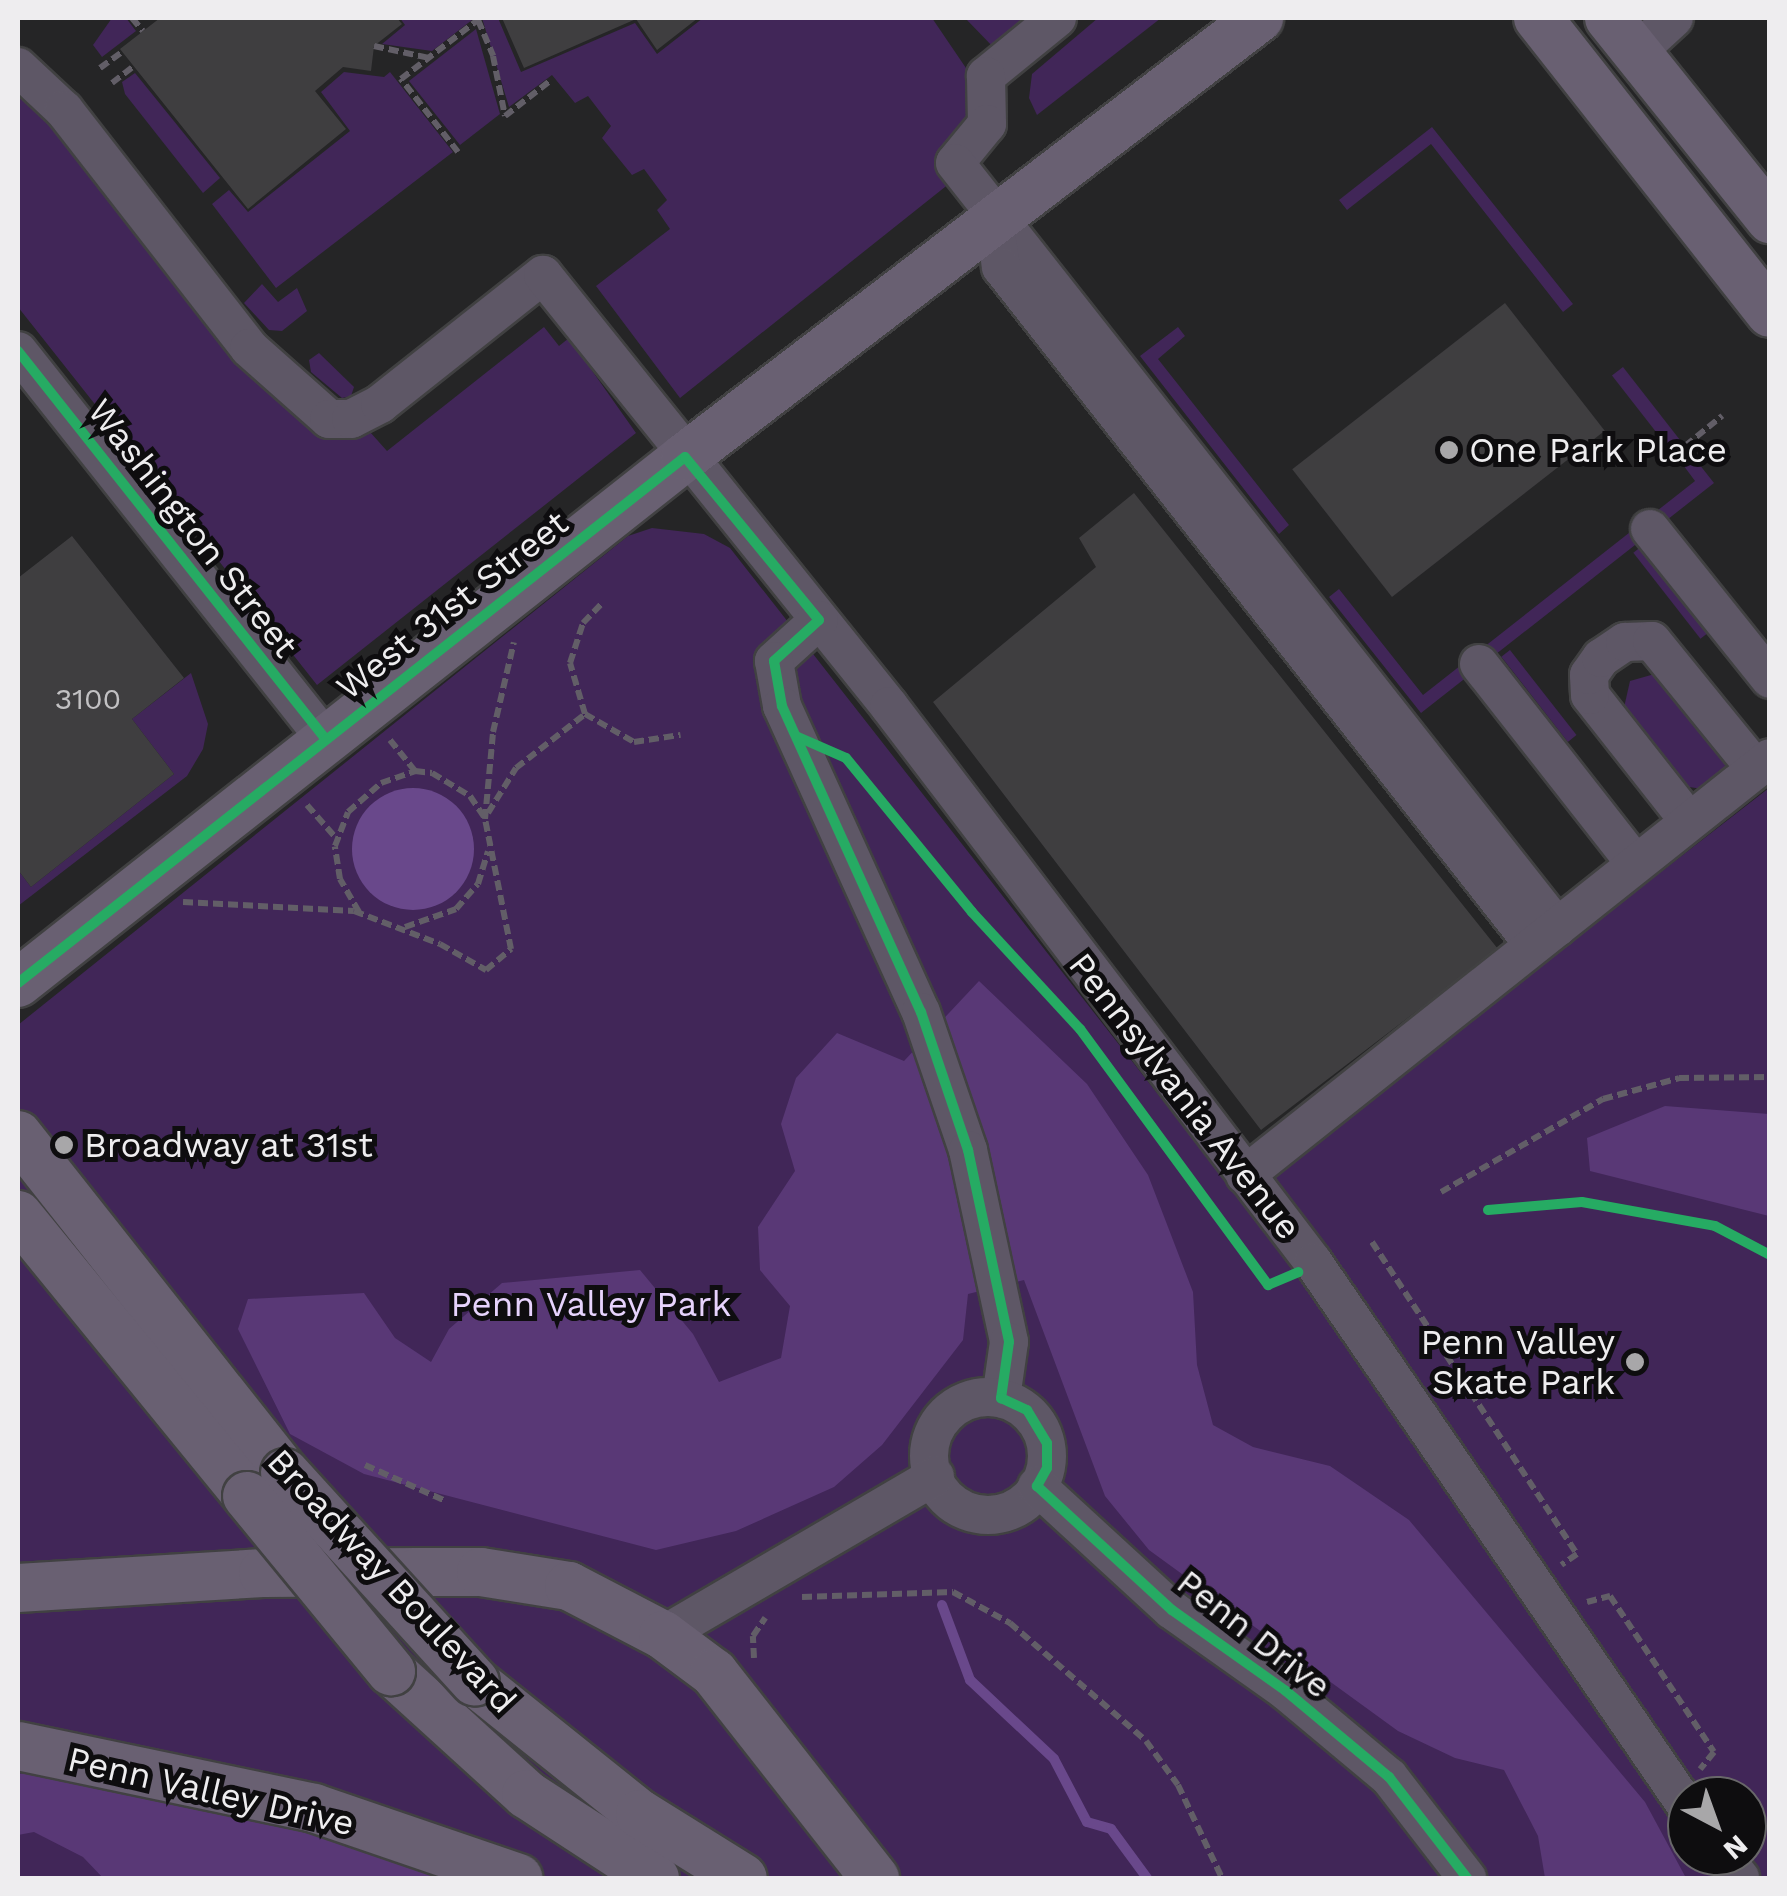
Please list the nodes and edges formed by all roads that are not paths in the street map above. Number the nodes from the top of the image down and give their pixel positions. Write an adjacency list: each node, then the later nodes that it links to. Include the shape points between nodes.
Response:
1 (1057, 18): 10 (street, via 986,76 987,124 954,163)
2 (1237, 18): 7 (main road)
3 (1259, 18): 7 (main road, West 31st Street)
4 (1538, 18): 11 (main road)
5 (1674, 18): 6 (street)
6 (1623, 34): 9 (main road)
7 (1208, 56): 10 (main road, West 31st Street)
8 (18, 67): 13 (street, Pennsylvania Avenue, via 64,110 249,348 329,419 351,419 380,404 544,274)
9 (1770, 219)
10 (994, 220): 13 (main road, West 31st Street); 22 (street, via 1034,261)
11 (1770, 312)
12 (18, 351): 18 (street, Washington Street)
13 (685, 457): 15 (street, Pennsylvania Avenue); 18 (main road, West 31st Street)
14 (1650, 529): 17 (street)
15 (819, 620): 25 (street, Pennsylvania Avenue); 27 (street, via 774,661 782,706 921,1012 968,1150 1009,1342)
16 (1480, 664): 21 (street)
17 (1770, 679)
18 (325, 739): 23 (main road, West 31st Street)
19 (1763, 763): 20 (street); 20 (street, via 1652,641 1625,642 1602,658 1590,675 1590,695)
20 (1690, 821): 21 (street)
21 (1636, 864): 22 (street)
22 (1546, 936): 25 (street)
23 (18, 983)
24 (18, 1135): 29 (main road, Broadway Boulevard, via 248,1418)
25 (1245, 1174): 34 (street, Pennsylvania Avenue)
26 (18, 1214): 29 (main road, Broadway Boulevard)
27 (1001, 1398): 28 (street, via 959,1404 942,1419 931,1440); 30 (street, via 1039,1424 1047,1468)
28 (935, 1476): 30 (street, via 941,1492 976,1514 1020,1506); 32 (street)
29 (266, 1485): 36 (main road, Broadway Boulevard, bridge, via 391,1670 526,1794); 37 (main road, Broadway Boulevard, bridge, via 475,1682 640,1814)
30 (1037, 1486): 39 (street, Penn Drive, via 1172,1610 1286,1691 1389,1777)
31 (18, 1588): 32 (main road, via 263,1573 481,1572 569,1586)
32 (663, 1635): 38 (main road, via 714,1673)
33 (18, 1746): 35 (main road, Penn Valley Drive, via 314,1808)
34 (1683, 1776)
35 (518, 1878)
36 (655, 1878)
37 (743, 1878)
38 (875, 1878)
39 (1466, 1878)

